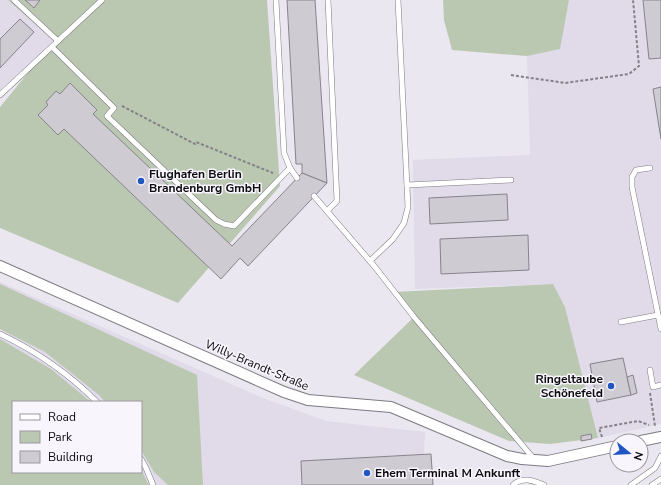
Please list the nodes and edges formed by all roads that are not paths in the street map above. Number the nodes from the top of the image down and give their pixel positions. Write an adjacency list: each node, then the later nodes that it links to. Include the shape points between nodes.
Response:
1 (14, 0): 6 (lane)
2 (102, 0): 6 (lane)
3 (276, 0): 9 (lane, via 284,153)
4 (328, 0): 15 (lane, via 337,201)
5 (398, 0): 13 (lane)
6 (58, 41): 7 (lane)
7 (52, 47): 8 (lane); 9 (lane, via 114,108 107,116 216,220 234,226)
8 (0, 95)
9 (290, 168): 11 (lane)
10 (650, 168): 18 (lane, via 636,170 632,177 632,187)
11 (297, 178)
12 (511, 180): 13 (lane)
13 (407, 185): 16 (lane, via 408,207 404,223)
14 (314, 196): 15 (lane)
15 (327, 211): 16 (lane)
16 (370, 262): 29 (lane)
17 (0, 266): 29 (street, Willy-Brandt-Straße, via 284,392 308,400 391,407 507,456)
18 (658, 315): 19 (lane); 20 (lane)
19 (621, 322)
20 (661, 329)
21 (0, 334): 24 (lane, via 46,360)
22 (650, 370): 23 (lane, via 653,386)
23 (661, 385)
24 (96, 401)
25 (661, 437): 26 (street)
26 (649, 439)
27 (609, 448): 29 (street, Willy-Brandt-Straße, via 548,461)
28 (661, 456): 35 (lane, via 655,468)
29 (536, 461)
30 (142, 462): 32 (lane)
31 (661, 479): 36 (lane)
32 (153, 485)
33 (513, 485): 34 (lane, via 516,481 531,479)
34 (544, 485)
35 (631, 485)
36 (652, 485)

